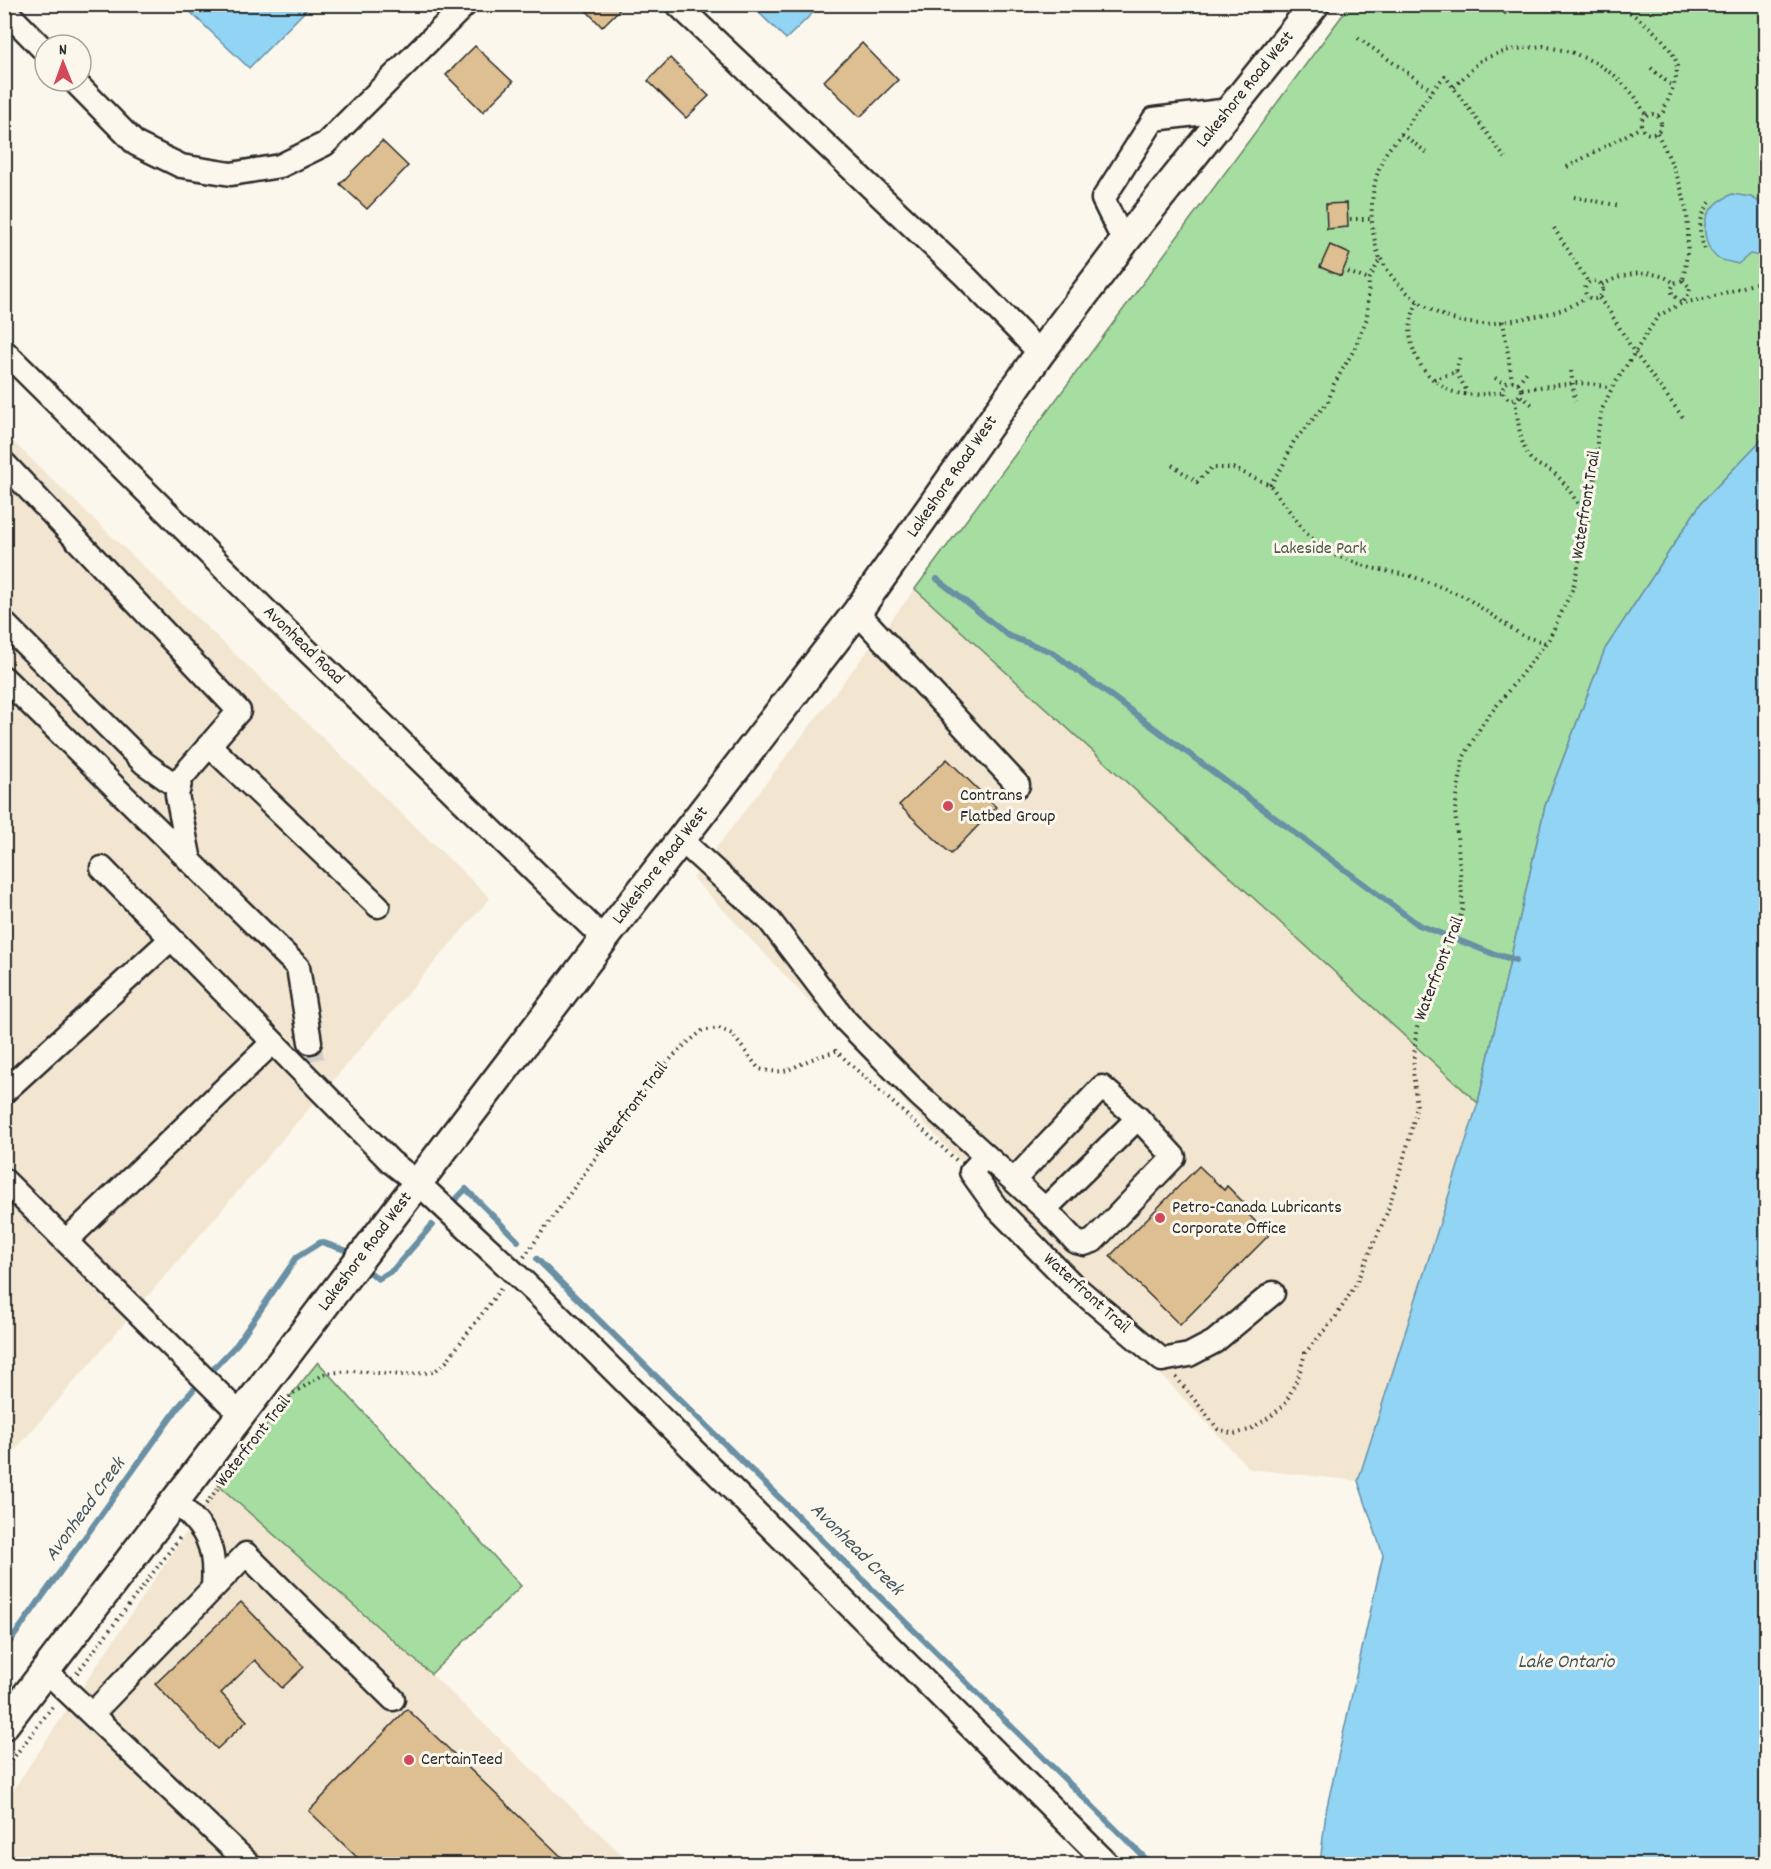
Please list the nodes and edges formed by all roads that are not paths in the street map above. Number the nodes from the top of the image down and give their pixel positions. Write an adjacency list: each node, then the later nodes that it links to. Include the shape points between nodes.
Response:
1 (466, 4): 6 (street, via 325,144 280,166 231,174 181,166 136,144)
2 (677, 4): 10 (street, via 966,277)
3 (1315, 4): 7 (main road, Lakeshore Road West)
4 (4, 9): 5 (street)
5 (33, 39)
6 (86, 93)
7 (1230, 110): 8 (main road, Lakeshore Road West); 8 (street, via 1155,119 1103,199)
8 (1124, 242): 10 (main road, Lakeshore Road West)
9 (4, 351): 23 (street, Avonhead Road)
10 (1040, 353): 12 (main road, Lakeshore Road West)
11 (4, 463): 15 (street, via 239,711)
12 (857, 612): 16 (street); 18 (main road, Lakeshore Road West)
13 (4, 623): 17 (street, via 144,763)
14 (4, 678): 19 (street)
15 (210, 745): 17 (street, via 181,778); 21 (street)
16 (1017, 785)
17 (179, 788): 19 (street, via 177,795)
18 (681, 840): 23 (main road, Lakeshore Road West); 28 (street, via 769,920 846,1021)
19 (190, 861): 25 (street, via 298,967)
20 (102, 868): 22 (street)
21 (378, 906)
22 (171, 939): 24 (street); 26 (street)
23 (604, 939): 31 (main road, Lakeshore Road West)
24 (272, 1043): 25 (street); 33 (street)
25 (318, 1089): 31 (street, via 391,1162)
26 (4, 1092)
27 (1138, 1118): 30 (street, via 1102,1088); 32 (street); 32 (street, via 1174,1156 1093,1241 1076,1242)
28 (987, 1156): 30 (street); 34 (street, Waterfront Trail, via 971,1172 996,1207 1064,1277 1162,1360 1189,1355 1214,1342)
29 (4, 1180): 33 (street)
30 (1014, 1180): 32 (street)
31 (418, 1183): 35 (main road, Lakeshore Road West); 43 (street, bridge, via 538,1295)
32 (1045, 1209)
33 (66, 1241): 35 (street)
34 (1273, 1293)
35 (241, 1415): 36 (main road, Lakeshore Road West)
36 (185, 1510): 37 (street, via 206,1534 212,1548); 38 (main road, Lakeshore Road West)
37 (213, 1587): 39 (street, via 246,1554); 40 (street)
38 (56, 1680): 40 (street); 41 (main road, Lakeshore Road West)
39 (393, 1699)
40 (92, 1714): 42 (street)
41 (4, 1725)
42 (249, 1864)
43 (1108, 1864)

